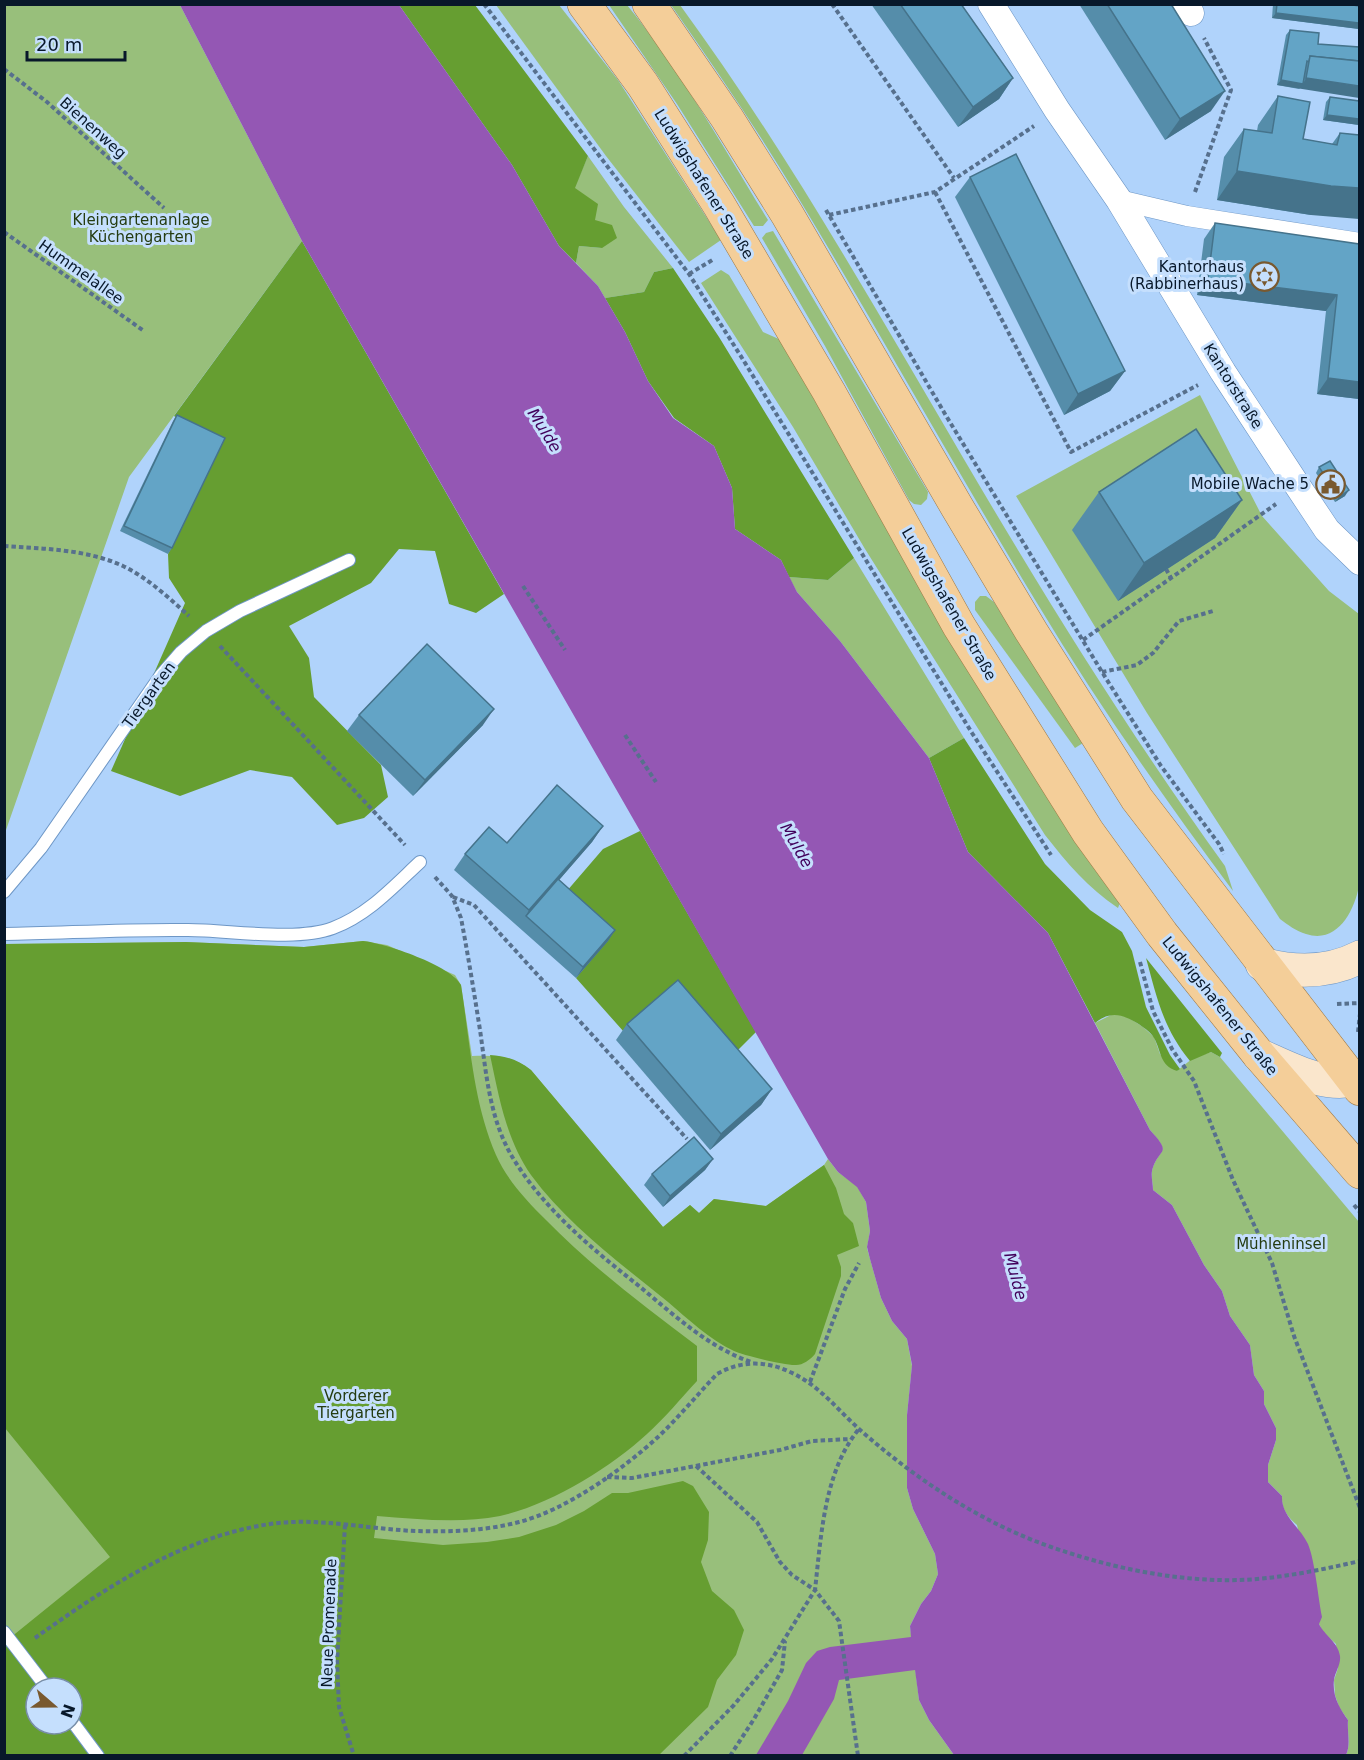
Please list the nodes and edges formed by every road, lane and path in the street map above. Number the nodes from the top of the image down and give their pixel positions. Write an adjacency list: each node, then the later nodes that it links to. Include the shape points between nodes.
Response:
1 (484, 4): 34 (path, via 689,274)
2 (584, 4): 43 (main road, Ludwigshafener Straße, via 643,85 718,205 829,392 959,626 1088,832 1161,934)
3 (649, 4): 42 (main road, via 787,214 1031,631 1137,799)
4 (832, 4): 9 (path)
5 (992, 4): 8 (street, Kantorstraße)
6 (1188, 9): 15 (path, via 1231,90)
7 (4, 69): 13 (path, Bienenweg, via 47,102)
8 (1057, 110): 9 (path); 11 (street, Kantorstraße)
9 (954, 178): 10 (path)
10 (935, 192): 14 (path); 19 (path, via 1071,452)
11 (1119, 200): 15 (street); 19 (street, Kantorstraße)
12 (823, 205): 14 (path)
13 (164, 208)
14 (829, 215): 29 (path)
15 (1187, 216): 17 (street)
16 (4, 232): 18 (path, Hummelallee)
17 (1359, 243)
18 (144, 331)
19 (1223, 372): 20 (street, Kantorstraße)
20 (1299, 488): 23 (street, Kantorstraße, via 1327,530); 25 (path)
21 (4, 546): 28 (path, via 66,550 103,558 165,594)
22 (349, 560): 28 (lane, Tiergarten)
23 (1359, 562)
24 (1166, 569): 25 (path)
25 (1171, 578): 29 (path)
26 (523, 586): 30 (path)
27 (1213, 611): 31 (path, via 1179,621 1153,653 1137,665)
28 (206, 631): 35 (path); 37 (lane, Tiergarten, via 161,675 41,848)
29 (1083, 640): 31 (path)
30 (565, 650)
31 (1102, 672): 36 (path)
32 (625, 735): 33 (path)
33 (656, 782)
34 (1051, 855)
35 (420, 862): 38 (path); 39 (lane, via 353,919 315,933 187,930)
36 (1228, 863)
37 (4, 892)
38 (452, 896): 45 (path, via 474,905); 48 (path, via 466,944 489,1093 509,1151 525,1177 595,1251 696,1332 732,1355)
39 (4, 934)
40 (1138, 953): 54 (path, via 1153,1011 1194,1081 1233,1180 1272,1263 1294,1336)
41 (1359, 957): 42 (main road, via 1335,966 1298,972)
42 (1262, 964): 44 (main road)
43 (1259, 1055): 44 (main road, via 1302,1074 1329,1081); 46 (main road, Ludwigshafener Straße)
44 (1357, 1082)
45 (687, 1139)
46 (1359, 1172)
47 (859, 1263): 49 (path, via 845,1289)
48 (752, 1362): 49 (path, via 787,1370); 53 (path, via 728,1367 717,1374 658,1437)
49 (810, 1383): 50 (path)
50 (859, 1429): 51 (path); 56 (path, via 909,1469 968,1508 1033,1540 1078,1556 1150,1572 1223,1579 1287,1575)
51 (851, 1438): 52 (path, via 812,1441); 57 (path, via 832,1480)
52 (696, 1466): 53 (path, via 632,1478); 57 (path, via 757,1522 792,1575)
53 (607, 1477): 55 (path, via 520,1522 441,1532)
54 (1359, 1508)
55 (345, 1525): 60 (path, via 271,1524 206,1541 140,1569 87,1600); 64 (path, Neue Promenade, via 337,1661 339,1707)
56 (1359, 1562)
57 (815, 1590): 59 (path); 67 (path, via 839,1621)
58 (4, 1632): 60 (lane)
59 (786, 1637): 65 (path, via 734,1705); 66 (path, via 782,1670)
60 (18, 1650): 61 (lane)
61 (38, 1676)
62 (83, 1736): 63 (lane)
63 (98, 1755)
64 (354, 1755)
65 (684, 1755)
66 (730, 1755)
67 (858, 1755)

